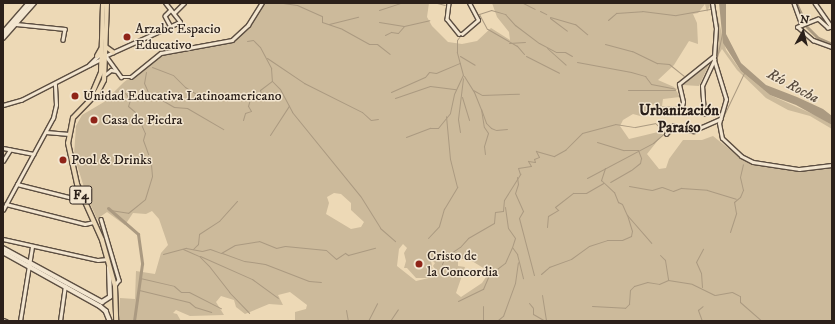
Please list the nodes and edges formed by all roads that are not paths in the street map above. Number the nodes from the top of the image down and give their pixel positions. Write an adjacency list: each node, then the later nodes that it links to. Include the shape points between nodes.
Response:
1 (29, 3): 17 (main road)
2 (34, 3): 14 (main road)
3 (164, 3): 12 (street)
4 (184, 3): 13 (street)
5 (262, 3): 26 (street, via 248,25 232,40 161,53 128,78 121,78)
6 (449, 3): 7 (street, via 447,19 459,34 478,20)
7 (469, 3)
8 (712, 3): 24 (street, via 716,28)
9 (794, 3): 15 (street)
10 (815, 3): 15 (street, via 832,27 828,28 818,19)
11 (105, 4): 20 (highway, F4)
12 (170, 10): 13 (street); 16 (street, via 165,16)
13 (174, 13): 16 (street, via 180,21)
14 (16, 24): 18 (main road); 19 (street, via 65,30)
15 (802, 25): 21 (street, via 798,27 807,36)
16 (171, 27): 22 (street)
17 (3, 32)
18 (3, 38)
19 (64, 40)
20 (104, 47): 22 (highway); 23 (highway, F4); 23 (highway)
21 (832, 47)
22 (113, 52): 23 (street)
23 (102, 57): 25 (street); 25 (street); 26 (street); 27 (highway, F4); 29 (highway, F4, via 100,78)
24 (714, 58): 31 (street, via 678,84 683,102); 32 (street, via 702,86); 33 (street, via 726,99)
25 (88, 65): 28 (street)
26 (117, 72): 27 (street, via 111,70)
27 (106, 74): 29 (highway, F4, via 98,92)
28 (55, 84): 30 (street, via 21,100); 34 (street, via 55,111)
29 (90, 98): 35 (highway, F4, via 74,118)
30 (3, 105)
31 (681, 110)
32 (704, 114)
33 (720, 119): 36 (street, via 693,130 673,126); 41 (street, via 719,131 722,138 749,160 793,169)
34 (46, 132): 35 (street); 39 (street)
35 (69, 134): 43 (highway, F4, via 72,169)
36 (666, 134)
37 (3, 148): 38 (street)
38 (10, 150): 39 (street); 40 (street)
39 (33, 154): 42 (street)
40 (3, 161)
41 (832, 165)
42 (17, 184): 43 (street, via 69,197); 44 (street)
43 (82, 196): 47 (highway, F4)
44 (6, 204): 45 (street); 47 (street, via 86,224)
45 (3, 210)
46 (102, 219): 48 (street)
47 (94, 222): 50 (highway, F4)
48 (107, 236): 50 (street); 57 (street, via 119,280)
49 (3, 239): 51 (street)
50 (102, 240): 53 (highway, F4)
51 (32, 247): 53 (street, via 98,260); 54 (street)
52 (3, 251): 54 (main road)
53 (107, 259): 55 (highway, F4)
54 (29, 264): 56 (main road); 58 (street)
55 (109, 265): 56 (main road, via 110,297 106,302); 57 (highway, F4)
56 (65, 284): 59 (street); 60 (main road, via 103,308)
57 (115, 286): 61 (highway, F4)
58 (20, 321)
59 (60, 321)
60 (110, 321)
61 (116, 321)

